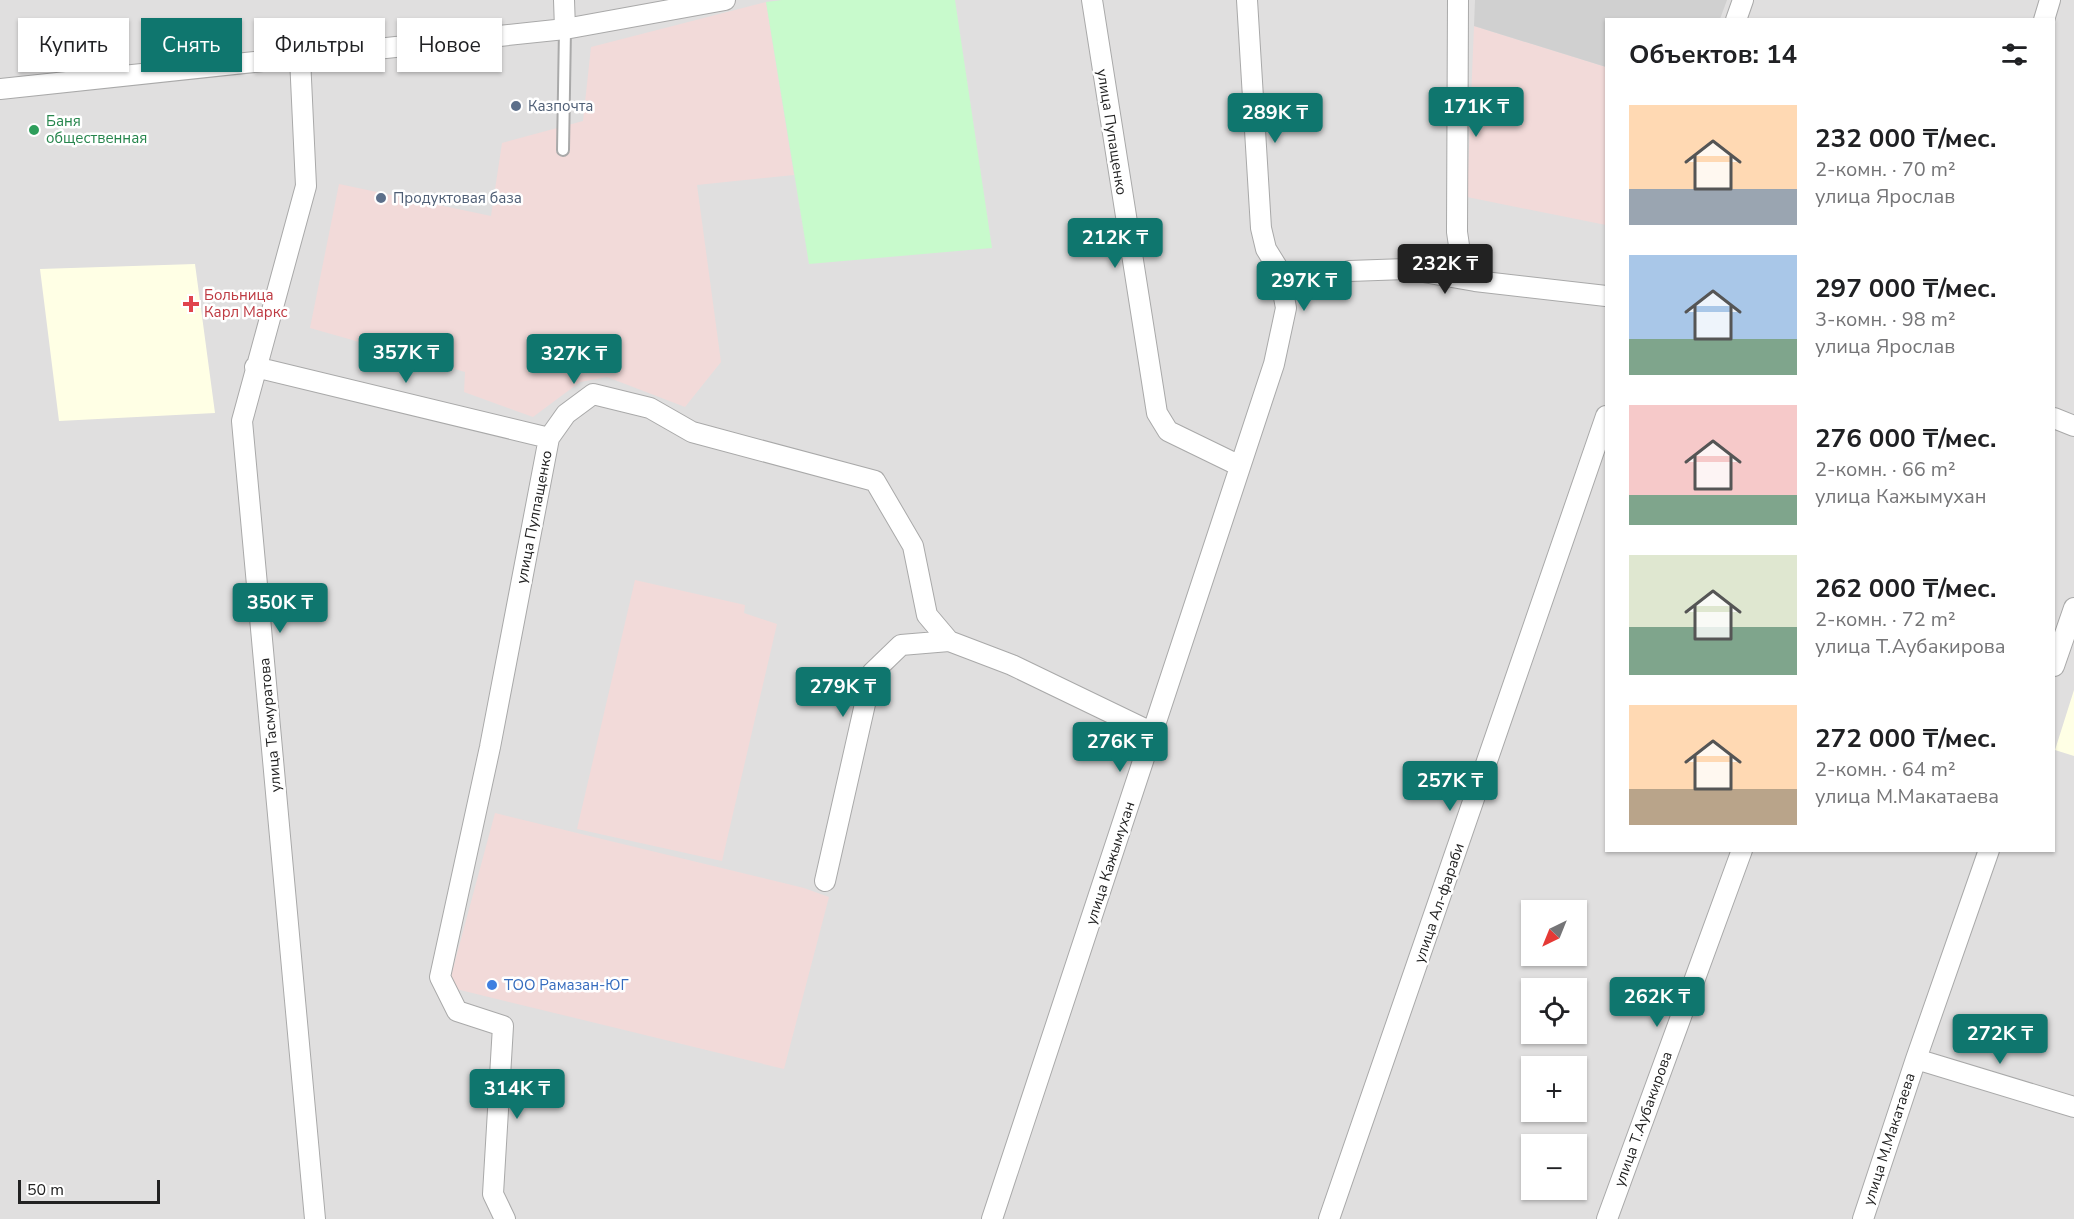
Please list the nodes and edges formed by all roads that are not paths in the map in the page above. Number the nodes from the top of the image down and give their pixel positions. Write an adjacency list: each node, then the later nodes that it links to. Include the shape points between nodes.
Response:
1 (564, 0): 10 (street)
2 (725, 0): 10 (street)
3 (1092, 0): 24 (street, улица Пупащенко, via 1157,413 1168,431)
4 (1247, 0): 17 (street, улица Кажымухан, via 1262,228 1266,249 1279,270)
5 (1458, 0): 16 (street, via 1457,232)
6 (1743, 0): 8 (street)
7 (2050, 0): 9 (street)
8 (1737, 18)
9 (2045, 18)
10 (565, 29): 11 (street); 15 (lane)
11 (385, 49)
12 (254, 63): 14 (street)
13 (301, 72): 19 (street, улица Тасмуратова, via 306,186 281,286)
14 (0, 89)
15 (563, 150)
16 (1464, 279): 17 (street, via 1406,268 1349,271); 18 (street)
17 (1283, 289): 24 (street, улица Кажымухан, via 1286,308 1274,364)
18 (1605, 296)
19 (255, 367): 23 (street); 34 (street, улица Тасмуратова, via 242,421)
20 (2055, 418): 22 (street)
21 (1605, 419): 37 (street, улица Ал-фараби)
22 (2074, 426)
23 (549, 438): 26 (street, улица Пулпащенко, via 566,414 593,394 650,408 692,432 875,481 913,546 927,615); 35 (street, улица Пулпащенко, via 490,747 440,977 457,1011 503,1026 493,1194)
24 (1240, 466): 28 (street, улица Кажымухан)
25 (2074, 608): 27 (street)
26 (949, 641): 28 (street, улица Пулпащенко, via 1012,665); 31 (street, via 901,645 872,673)
27 (2055, 663)
28 (1153, 733): 36 (street, улица Кажымухан)
29 (1741, 852): 38 (street, улица Т.Аубакирова)
30 (1988, 852): 32 (street, улица М.Макатаева)
31 (825, 880)
32 (1916, 1059): 33 (street, улица М.Макатаева); 39 (street, улица М.Макатаева)
33 (2074, 1107)
34 (315, 1219)
35 (505, 1219)
36 (992, 1219)
37 (1329, 1219)
38 (1607, 1219)
39 (1863, 1219)

